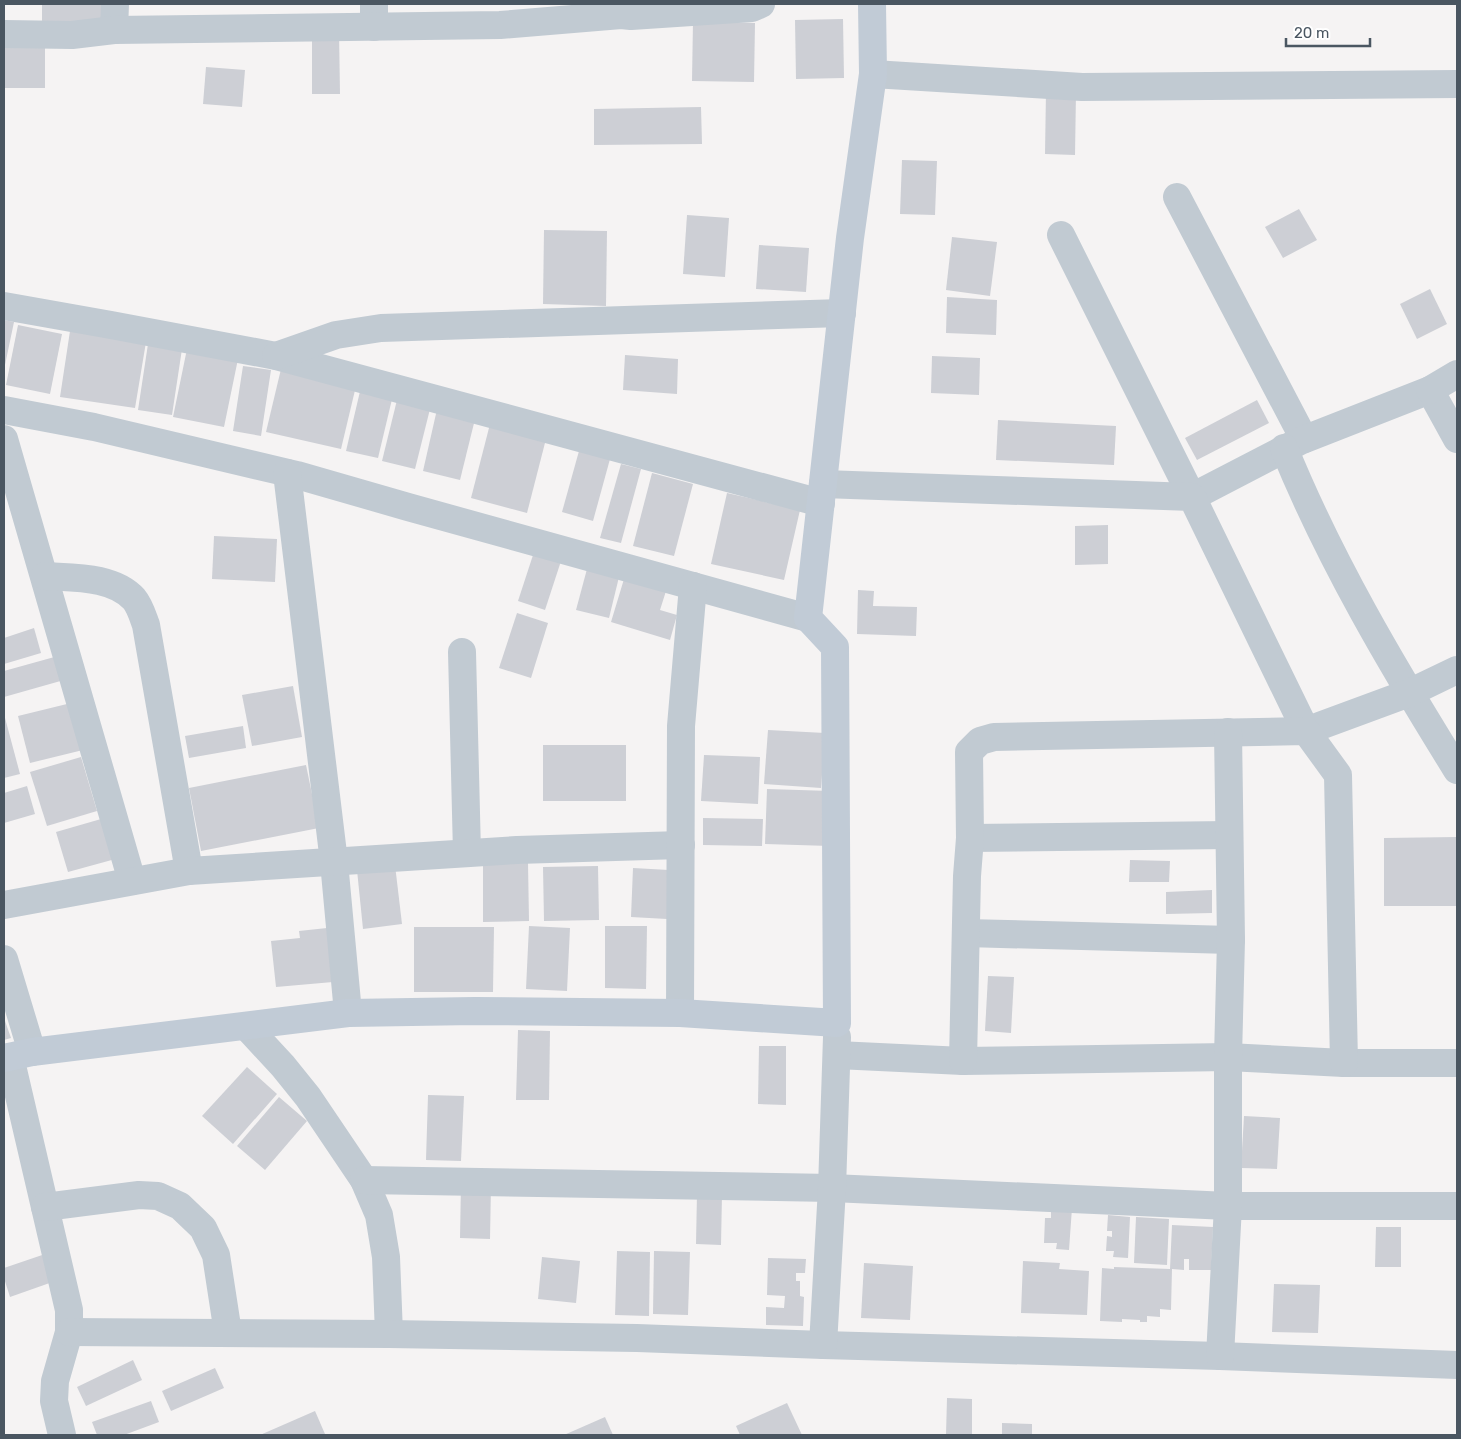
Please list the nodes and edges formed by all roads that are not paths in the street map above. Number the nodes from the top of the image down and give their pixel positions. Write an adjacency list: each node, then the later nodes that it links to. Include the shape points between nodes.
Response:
1 (115, 4): 7 (street)
2 (761, 4): 4 (street, via 752,8)
3 (874, 4): 9 (street)
4 (631, 10): 5 (street, via 621,15)
5 (500, 14): 6 (street)
6 (374, 15): 7 (street)
7 (114, 30): 8 (street, via 72,35)
8 (4, 34)
9 (872, 74): 10 (street, via 1082,87); 14 (street)
10 (1457, 84)
11 (1176, 197): 21 (street)
12 (1061, 235): 24 (street)
13 (4, 306): 15 (street)
14 (842, 313): 15 (street, via 381,328 336,335); 23 (street)
15 (276, 356): 23 (street)
16 (1457, 374): 17 (street)
17 (1430, 390): 19 (street); 21 (street)
18 (4, 410): 22 (street, via 94,427)
19 (1457, 438)
20 (4, 439): 25 (street)
21 (1294, 444): 24 (street); 30 (street, via 1302,493 1340,570)
22 (287, 473): 26 (street); 38 (street)
23 (822, 493): 24 (street); 27 (street)
24 (1192, 497): 31 (street)
25 (45, 576): 39 (street, via 94,580 118,586 136,600 146,624); 40 (street)
26 (693, 586): 27 (street); 36 (street, via 681,726)
27 (808, 618): 47 (street, via 835,647)
28 (462, 652): 37 (street)
29 (1457, 670): 30 (street)
30 (1410, 693): 31 (street); 33 (street)
31 (1306, 731): 32 (street); 53 (street, via 1338,775)
32 (1228, 732): 34 (street); 35 (street, via 994,737 980,741 970,752)
33 (1457, 770)
34 (1229, 835): 35 (street); 43 (street)
35 (970, 838): 42 (street)
36 (681, 845): 37 (street); 46 (street)
37 (467, 853): 38 (street)
38 (334, 862): 39 (street); 45 (street)
39 (189, 871): 40 (street)
40 (132, 881): 41 (street)
41 (4, 906)
42 (966, 933): 43 (street); 52 (street)
43 (1231, 940): 51 (street)
44 (4, 959): 50 (street)
45 (348, 1013): 46 (street); 48 (street)
46 (680, 1013): 47 (street)
47 (837, 1023): 49 (street)
48 (246, 1026): 50 (street); 55 (street, via 308,1097)
49 (837, 1055): 52 (street); 56 (street)
50 (15, 1056): 59 (street)
51 (1228, 1057): 52 (street); 53 (street); 57 (street)
52 (963, 1061)
53 (1344, 1063): 54 (street)
54 (1457, 1064)
55 (364, 1180): 56 (street); 62 (street, via 379,1215 386,1257)
56 (832, 1188): 57 (street); 63 (street)
57 (1228, 1206): 58 (street); 64 (street)
58 (1457, 1206)
59 (45, 1207): 60 (street, via 69,1310); 61 (street, via 139,1195 158,1196 180,1206 203,1228 216,1255)
60 (69, 1332): 61 (street); 66 (street, via 55,1381 54,1401)
61 (228, 1333): 62 (street)
62 (389, 1334): 63 (street)
63 (823, 1345): 64 (street)
64 (1220, 1356): 65 (street)
65 (1457, 1365)
66 (62, 1435)

